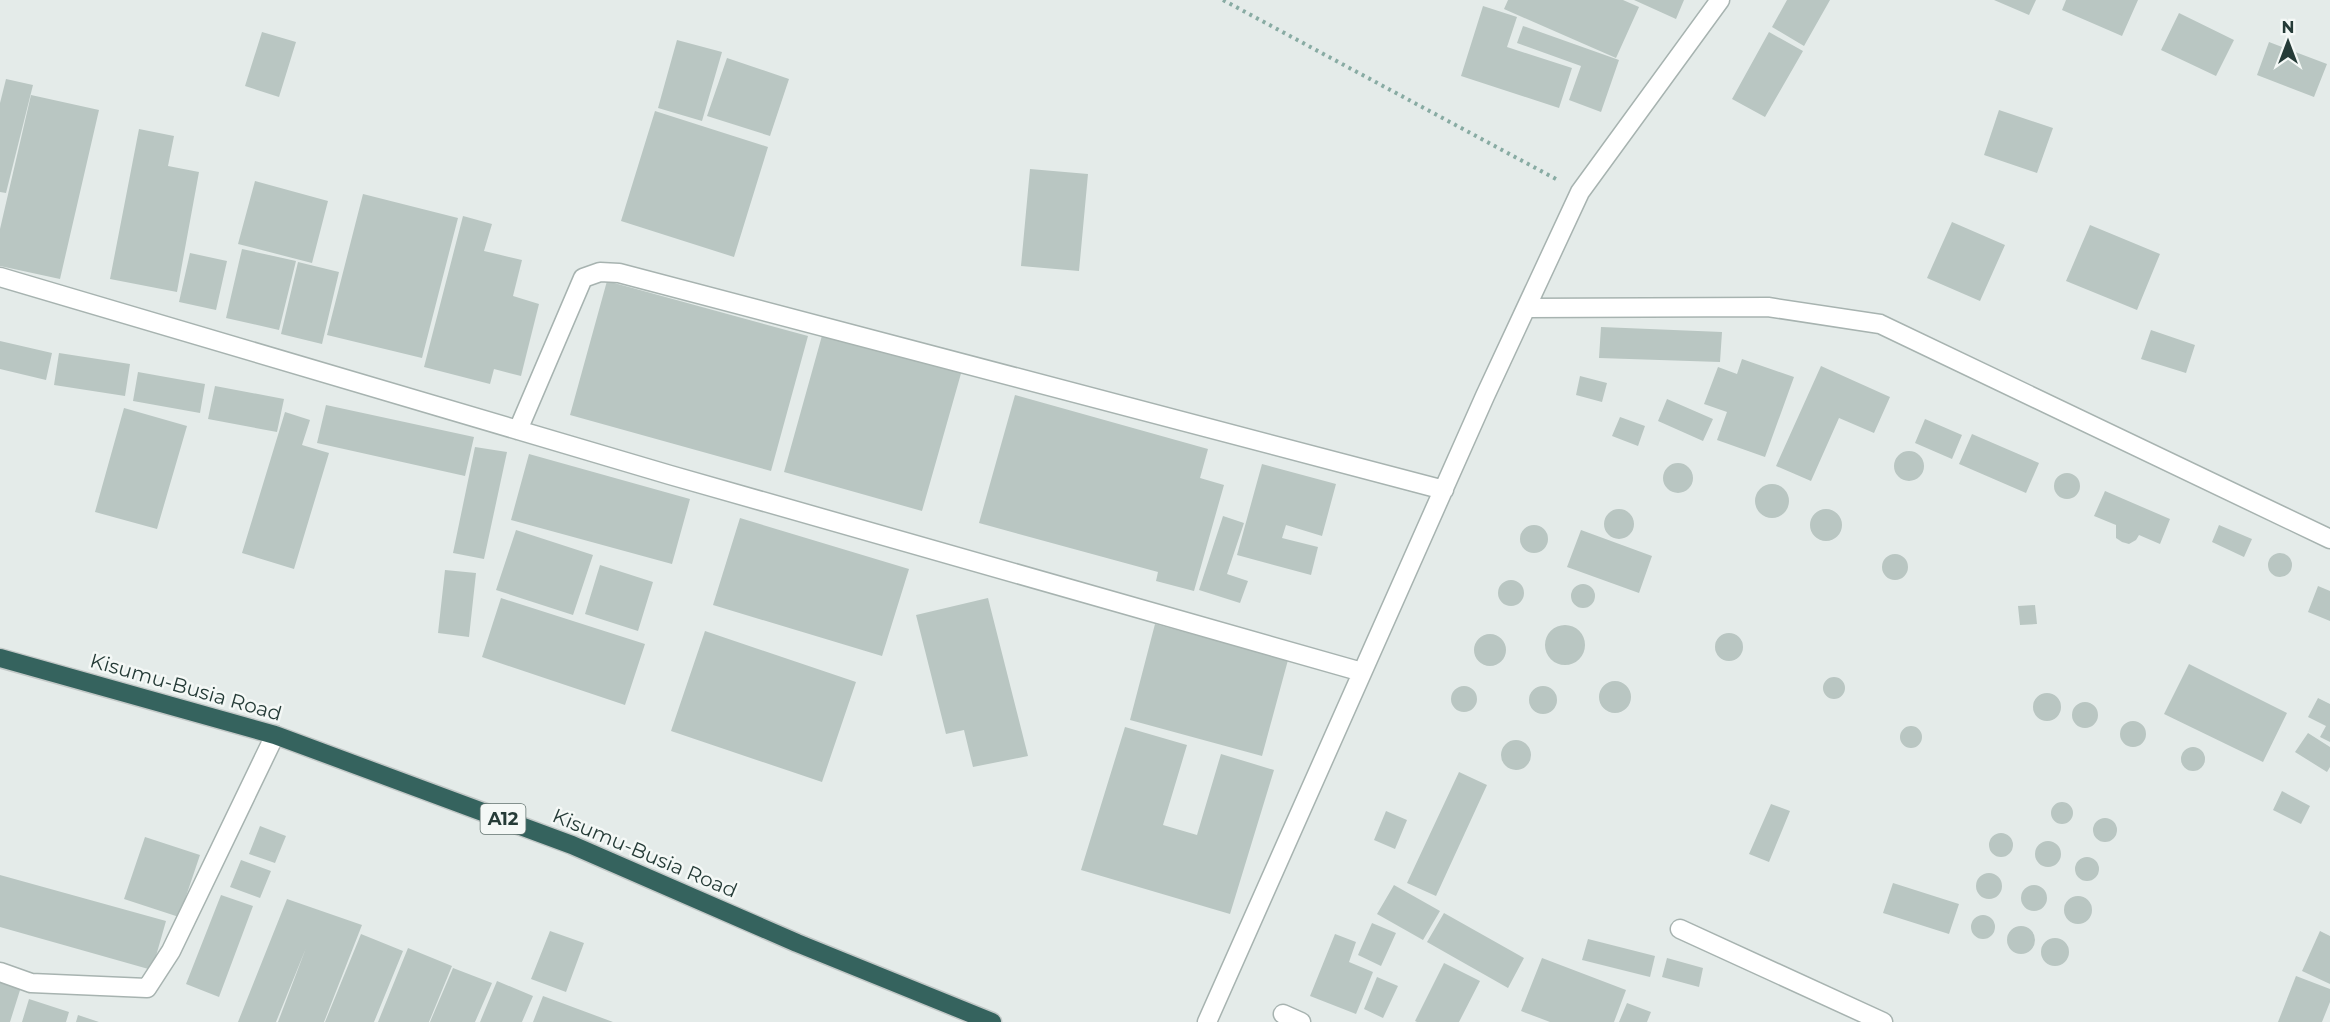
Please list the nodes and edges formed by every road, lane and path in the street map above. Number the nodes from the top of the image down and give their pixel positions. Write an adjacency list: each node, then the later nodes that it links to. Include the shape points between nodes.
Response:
1 (1223, 0): 3 (path)
2 (1720, 0): 3 (street)
3 (1580, 192): 5 (street)
4 (0, 277): 6 (street)
5 (1526, 308): 7 (street); 8 (street, via 1768,308 1880,324)
6 (518, 430): 7 (street, via 583,278 600,272 619,273); 10 (street)
7 (1444, 490): 10 (street)
8 (2330, 539)
9 (0, 658): 11 (highway, Kisumu-Busia Road / A12)
10 (1362, 672): 16 (street)
11 (275, 735): 13 (street, via 171,951 147,988 31,982); 15 (highway, Kisumu-Busia Road / A12, via 572,845)
12 (1680, 929): 18 (street)
13 (0, 972)
14 (1283, 1014): 17 (street)
15 (992, 1022)
16 (1207, 1022)
17 (1301, 1022)
18 (1883, 1022)

